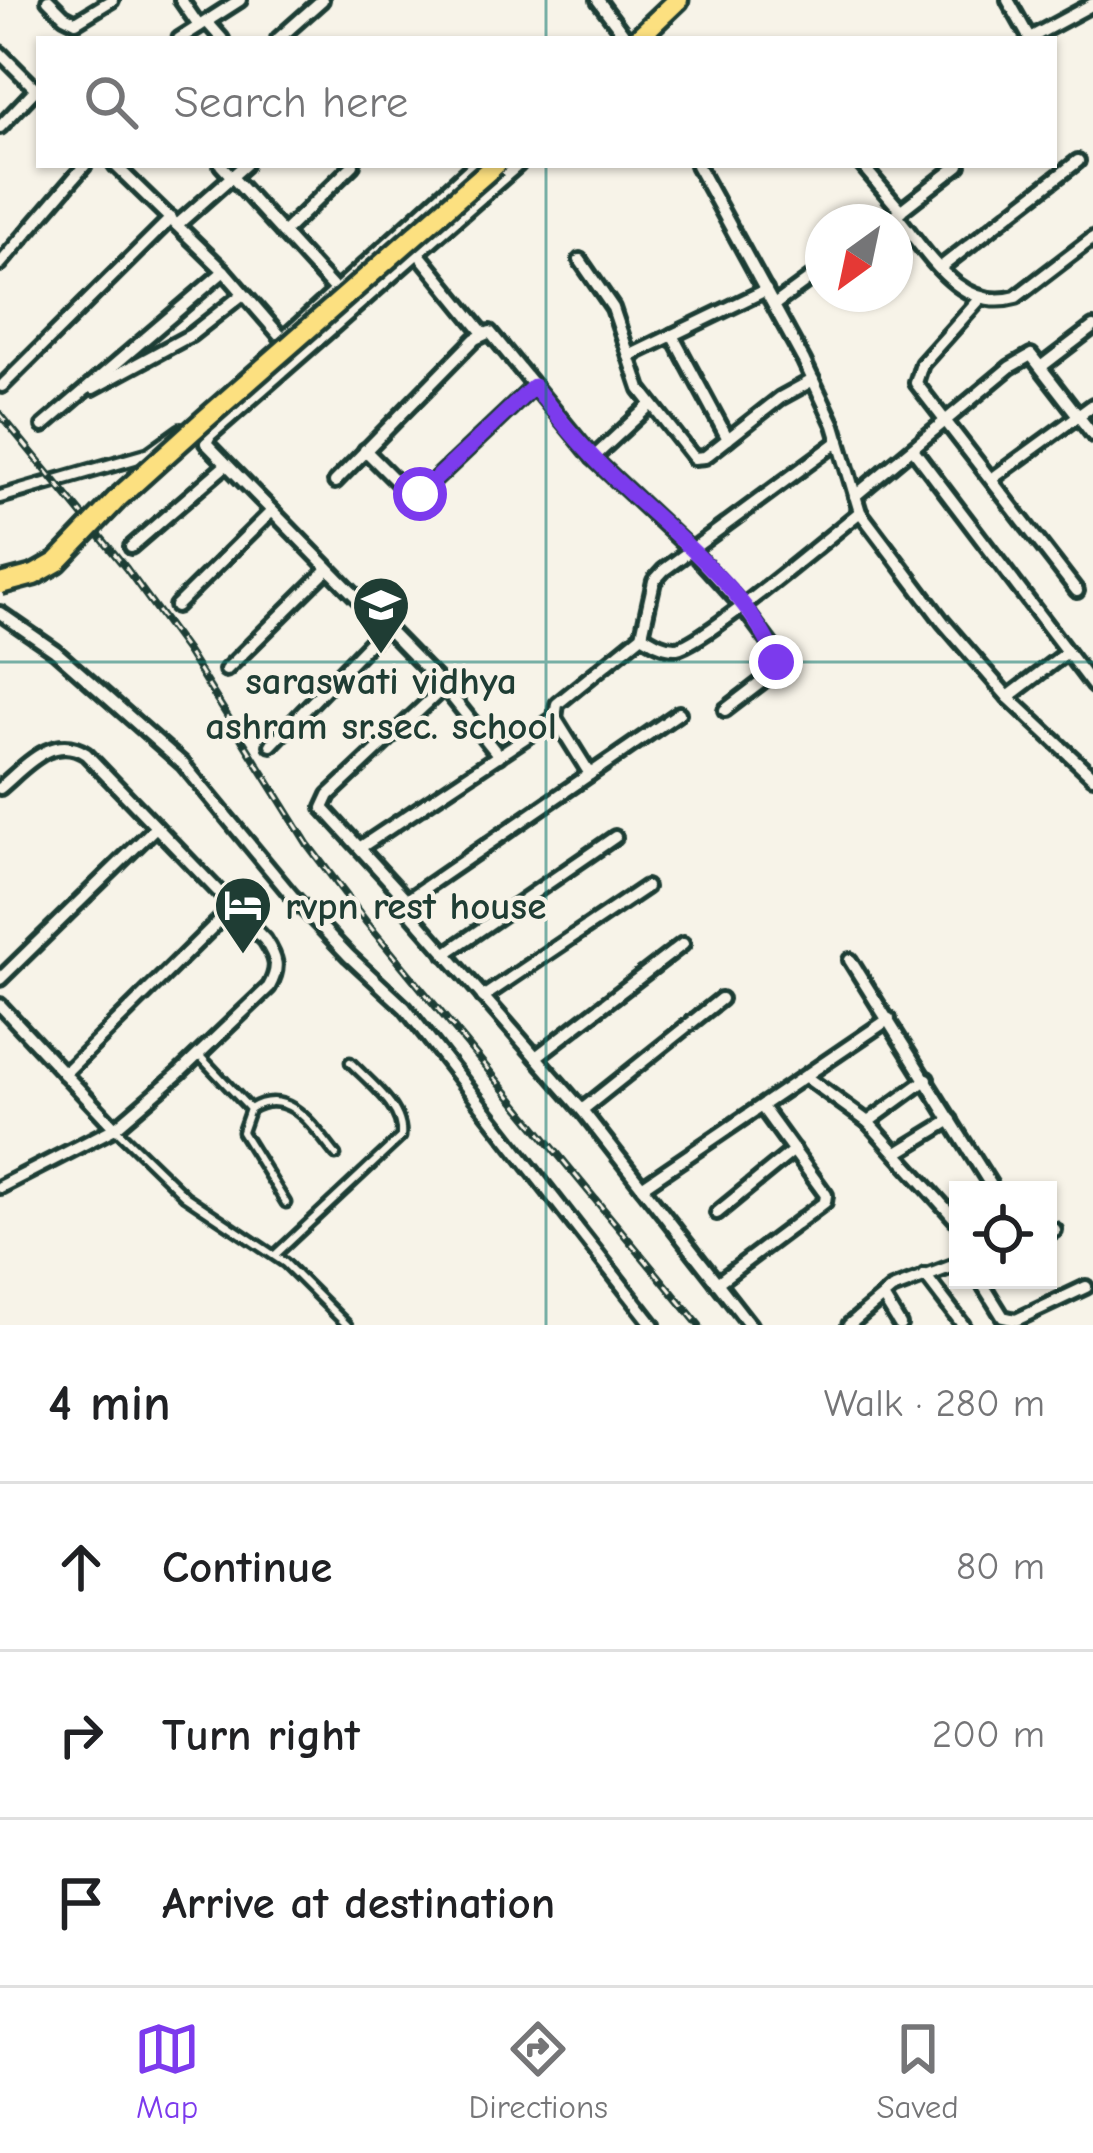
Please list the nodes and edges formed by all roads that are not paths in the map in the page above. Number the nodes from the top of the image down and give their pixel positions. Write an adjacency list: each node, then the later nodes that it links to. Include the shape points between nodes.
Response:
1 (49, 0): 2 (street, via 76,22)
2 (112, 0)
3 (182, 0): 10 (street)
4 (240, 0): 10 (street)
5 (322, 0): 13 (street)
6 (598, 0): 14 (street)
7 (678, 0): 15 (highway)
8 (1008, 0): 16 (street)
9 (1093, 4): 17 (street)
10 (203, 24): 11 (street); 12 (street)
11 (184, 36)
12 (218, 36)
13 (281, 36)
14 (625, 36)
15 (640, 36)
16 (1028, 36)
17 (1035, 36)
18 (0, 53): 19 (street)
19 (36, 88)
20 (36, 92): 21 (street)
21 (0, 127)
22 (1078, 161): 44 (street)
23 (82, 168): 43 (street)
24 (119, 168): 37 (street)
25 (224, 168): 34 (street)
26 (241, 168): 34 (street)
27 (350, 168): 38 (street)
28 (471, 168): 48 (street)
29 (493, 168): 83 (highway, bridge, via 202,422 56,562)
30 (515, 168): 41 (street)
31 (699, 168): 47 (street)
32 (864, 168): 35 (street)
33 (955, 168): 36 (street)
34 (232, 176): 37 (street); 38 (street)
35 (886, 204)
36 (909, 204)
37 (174, 221): 45 (street); 59 (street)
38 (283, 233): 48 (street)
39 (913, 237): 44 (street)
40 (1093, 238): 50 (street, via 1016,297)
41 (418, 254): 53 (street); 73 (street, via 210,435 206,443)
42 (580, 260): 56 (street, via 613,308)
43 (0, 264)
44 (940, 268): 50 (street)
45 (224, 272): 49 (street); 61 (street)
46 (805, 282): 51 (street)
47 (766, 290): 51 (street); 54 (street)
48 (336, 291): 55 (street)
49 (243, 294): 55 (street); 61 (street, via 191,335)
50 (980, 299): 65 (street, via 916,375)
51 (774, 305): 58 (street)
52 (1093, 327): 57 (street)
53 (483, 333): 60 (street, via 498,337); 71 (street)
54 (672, 335): 56 (street); 68 (street)
55 (283, 339): 77 (street, via 149,454)
56 (629, 356): 62 (street)
57 (1042, 366): 64 (street); 65 (street, via 1024,357)
58 (813, 380): 68 (street); 69 (street)
59 (2, 386)
60 (534, 386): 71 (street, via 420,494 405,490); 72 (street)
61 (84, 391): 66 (street)
62 (650, 405): 68 (street, via 694,458); 72 (street)
63 (1093, 405): 64 (street)
64 (1078, 415): 67 (street); 74 (street)
65 (946, 421): 70 (street); 74 (street)
66 (43, 426)
67 (1093, 435)
68 (728, 439)
69 (839, 441): 76 (street); 81 (street)
70 (913, 449): 76 (street); 90 (street)
71 (365, 450): 75 (street)
72 (593, 458): 81 (street)
73 (226, 465): 78 (street); 80 (street)
74 (993, 478): 84 (street)
75 (334, 482)
76 (855, 496): 79 (street)
77 (0, 497)
78 (272, 511): 82 (street); 85 (street)
79 (860, 512): 86 (street); 94 (street)
80 (130, 547)
81 (691, 550): 86 (street); 89 (street, via 654,581)
82 (328, 569): 88 (street); 91 (street)
83 (0, 584)
84 (1077, 591)
85 (176, 606)
86 (742, 606): 89 (street, via 684,646); 95 (street, via 776,662 764,682)
87 (0, 613): 146 (street, via 56,651 183,764 292,896 405,1008)
88 (385, 627): 93 (street); 98 (street)
89 (641, 635): 97 (street, via 564,696)
90 (1067, 652): 92 (street); 94 (street)
91 (226, 670)
92 (1093, 686)
93 (444, 687): 99 (street); 105 (street, via 324,802 326,815)
94 (1008, 697): 101 (street)
95 (725, 710)
96 (679, 713): 100 (street)
97 (555, 718): 99 (street); 100 (street)
98 (272, 746)
99 (499, 756): 105 (street)
100 (590, 774): 107 (street)
101 (1093, 777)
102 (0, 788): 103 (street, via 39,756 72,745)
103 (156, 827): 108 (street); 112 (street)
104 (615, 837): 110 (street)
105 (361, 847): 107 (street)
106 (646, 887): 113 (street)
107 (407, 900): 110 (street)
108 (233, 907): 117 (street, via 265,940 278,970); 120 (street)
109 (683, 944): 118 (street)
110 (445, 954): 113 (street)
111 (850, 960): 116 (street)
112 (0, 979)
113 (483, 997): 118 (street)
114 (722, 999): 125 (street)
115 (0, 1005): 120 (street)
116 (890, 1019): 121 (street); 122 (street)
117 (199, 1055): 124 (lane); 128 (street)
118 (536, 1058): 125 (street)
119 (350, 1062): 138 (lane, via 393,1109 401,1137)
120 (64, 1074): 128 (street)
121 (806, 1077): 123 (street); 127 (street)
122 (927, 1079): 126 (street); 127 (street)
123 (763, 1107): 129 (street); 133 (street)
124 (250, 1109): 131 (lane, via 276,1100 291,1105); 135 (lane, via 242,1132)
125 (582, 1110): 133 (street)
126 (951, 1120): 130 (street); 132 (street)
127 (868, 1122): 130 (street)
128 (115, 1128): 134 (street); 138 (lane, via 185,1196)
129 (794, 1150): 137 (street); 141 (street, via 825,1202)
130 (897, 1153): 136 (street)
131 (336, 1155)
132 (988, 1181)
133 (642, 1186): 141 (street)
134 (0, 1187)
135 (286, 1203)
136 (949, 1212)
137 (717, 1213)
138 (274, 1255): 145 (lane)
139 (949, 1267): 140 (street)
140 (926, 1275): 144 (street); 150 (street)
141 (718, 1283): 147 (street)
142 (1086, 1287): 143 (street, via 1016,1320 1003,1317)
143 (986, 1289)
144 (883, 1297): 148 (street); 149 (street)
145 (347, 1325)
146 (652, 1325)
147 (750, 1325)
148 (849, 1325)
149 (900, 1325)
150 (963, 1325)

